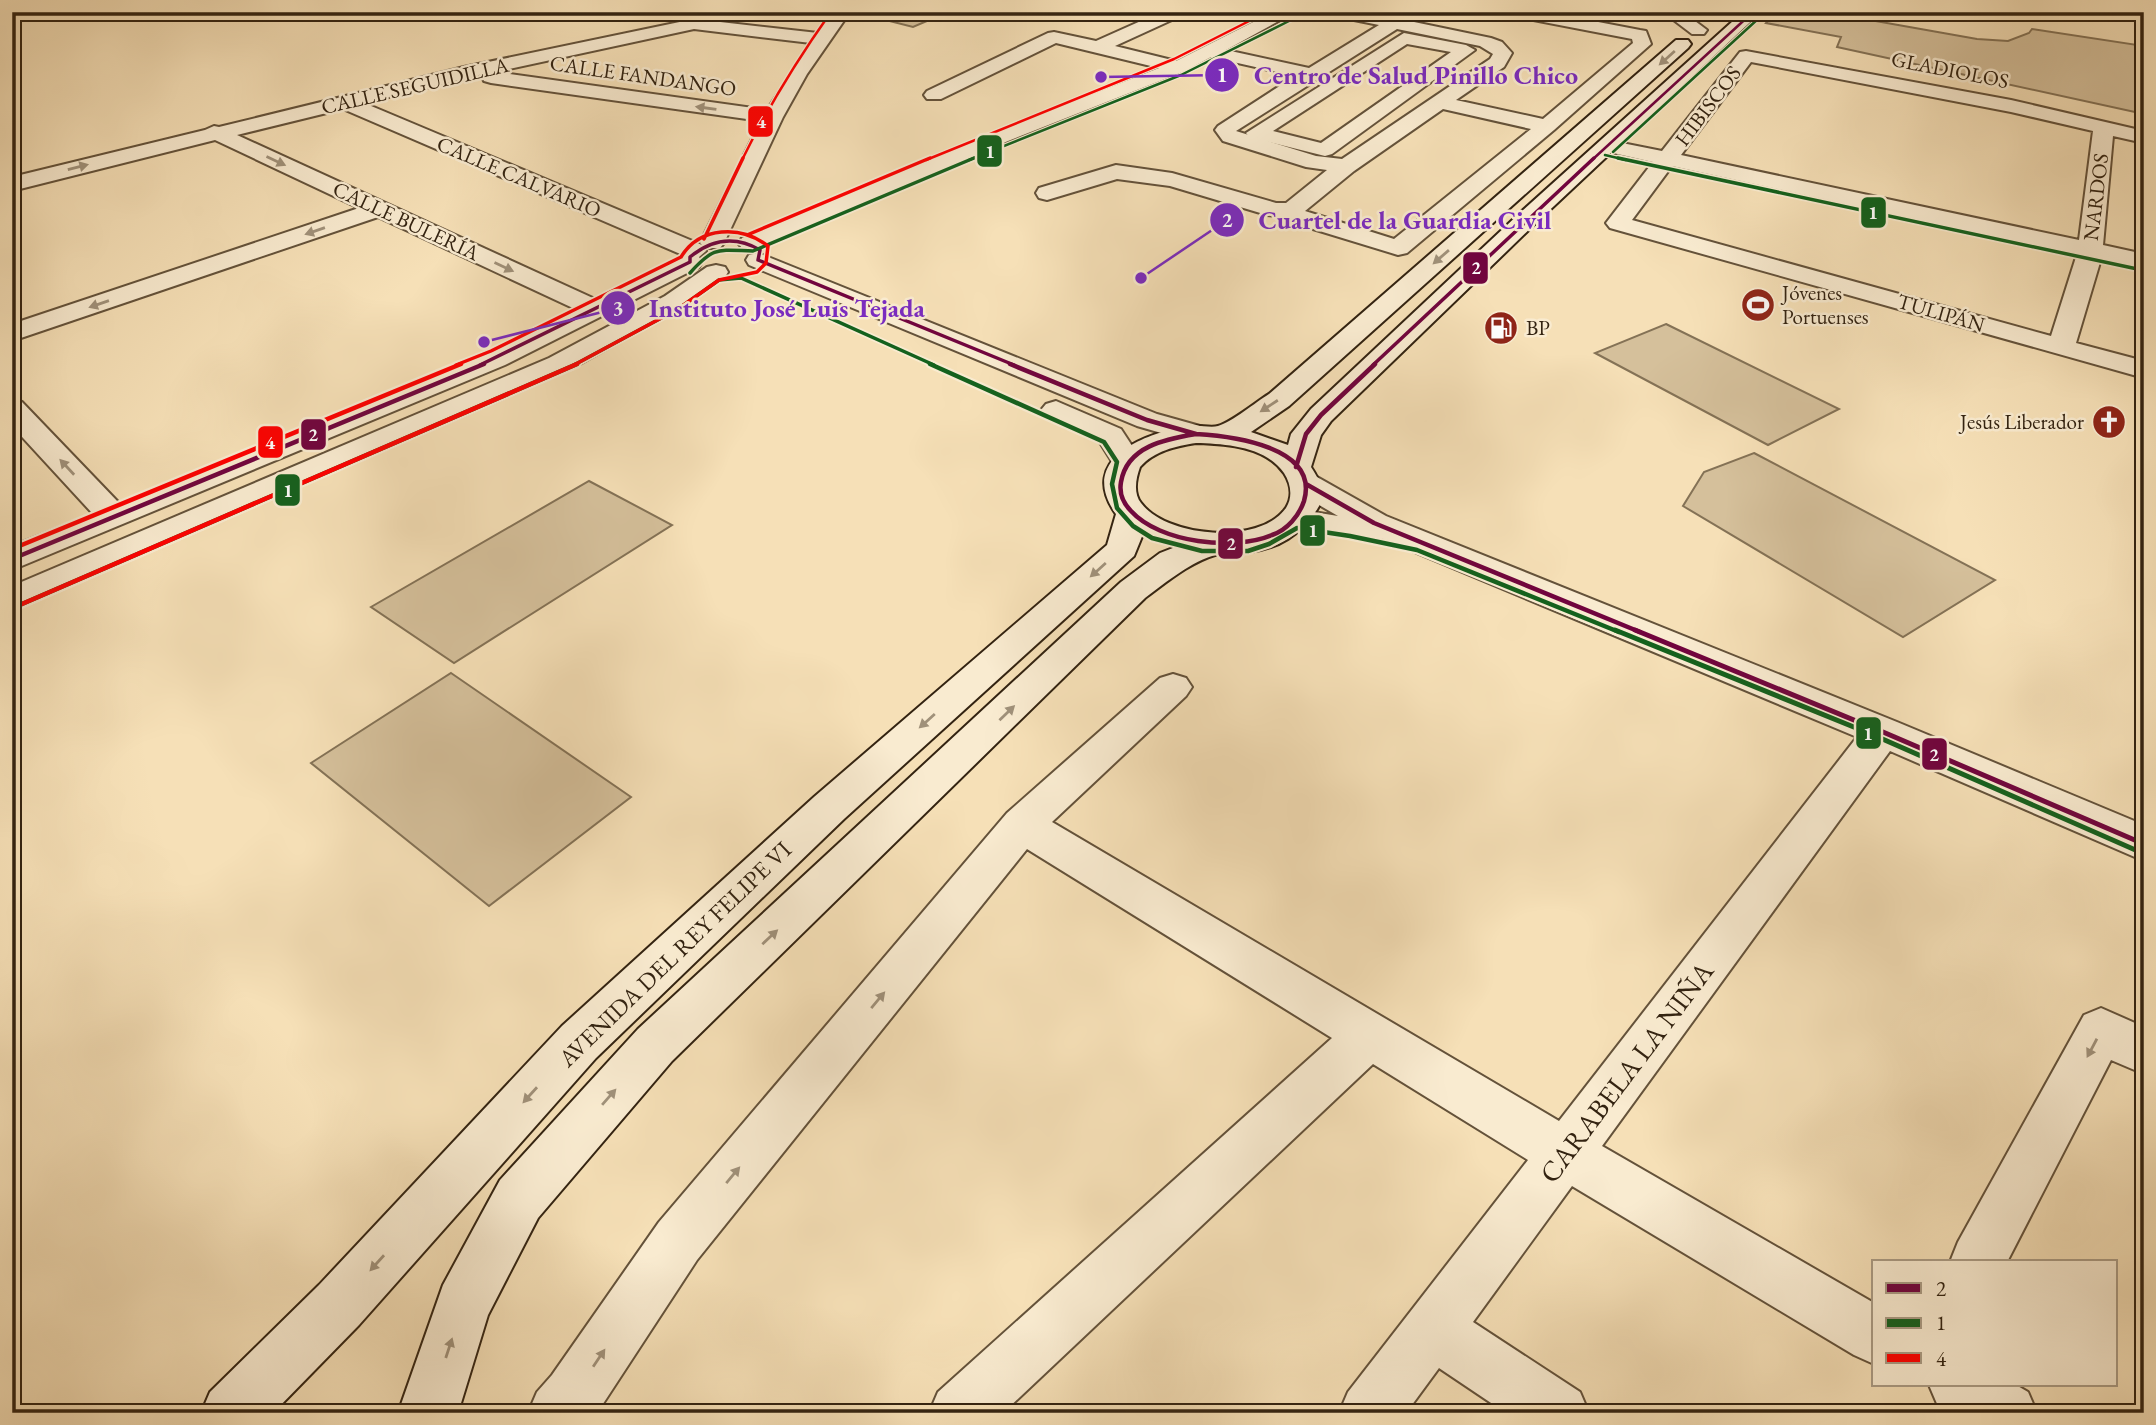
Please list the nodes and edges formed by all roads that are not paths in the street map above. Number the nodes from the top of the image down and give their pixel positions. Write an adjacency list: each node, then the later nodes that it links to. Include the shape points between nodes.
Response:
1 (842, 12): 13 (street)
2 (1156, 12): 14 (street, via 1168,15)
3 (1287, 12): 15 (street)
4 (1340, 12): 10 (street)
5 (1518, 12): 9 (street)
6 (1671, 12): 11 (street)
7 (1717, 12): 11 (street)
8 (1754, 12): 29 (street)
9 (1553, 19): 12 (street); 24 (street, via 1640,35 1642,44)
10 (1395, 23): 19 (street); 22 (street, via 1508,49 1497,63)
11 (1698, 30): 46 (street, one-way to 46, via 1279,400)
12 (1534, 33)
13 (822, 39): 18 (street, CALLE SEGUIDILLA, via 694,24); 23 (street)
14 (1098, 47): 17 (street); 20 (street, via 1054,37)
15 (1211, 52): 17 (street); 19 (street)
16 (1746, 56): 25 (street, GLADIOLOS, via 1874,78); 30 (street, HIBISCOS)
17 (1178, 67): 38 (street, via 1001,137)
18 (464, 73): 21 (street, CALLE SEGUIDILLA); 23 (street, CALLE FANDANGO, one-way to 18)
19 (1311, 74): 31 (street, via 1225,130 1230,137 1252,145)
20 (934, 95)
21 (344, 102): 26 (street, CALLE SEGUIDILLA); 38 (street, CALLE CALVARIO)
22 (1439, 102): 24 (street); 31 (street)
23 (773, 117): 38 (street)
24 (1547, 126): 35 (street, via 1398,248 1298,217)
25 (2104, 128): 28 (street, GLADIOLOS); 37 (street, NARDOS)
26 (214, 132): 32 (street, CALLE SEGUIDILLA, one-way to 26); 34 (street, CALLE BULERÍA, one-way to 34)
27 (1256, 133): 27 (street, via 1404,38 1466,50 1325,150)
28 (2144, 136)
29 (1607, 146): 30 (street); 48 (street, via 1321,415 1307,435)
30 (1667, 160): 36 (street, HIBISCOS); 37 (street)
31 (1346, 166): 35 (street)
32 (12, 184)
33 (1047, 193): 35 (street, via 1116,172 1172,180 1275,210)
34 (379, 209): 40 (street, CALLE BULERÍA, one-way to 40); 41 (street, one-way to 41)
35 (1292, 210)
36 (1618, 223): 42 (street, TULIPÁN)
37 (2089, 249): 39 (street); 42 (street, NARDOS)
38 (723, 257): 40 (street); 45 (street, via 1147,420); 47 (street, via 1110,435); 55 (street, via 674,300 559,364)
39 (2144, 261)
40 (598, 310): 50 (street, via 495,359)
41 (12, 333)
42 (2062, 347): 43 (street, TULIPÁN)
43 (2144, 370)
44 (12, 408): 50 (street, one-way to 44)
45 (1196, 434): 46 (street); 47 (street, via 1168,438)
46 (1226, 435): 48 (street, via 1278,452)
47 (1128, 461): 49 (street, via 1119,478 1121,496)
48 (1301, 476): 51 (street, via 1306,503); 52 (street, via 1374,523)
49 (1132, 514): 53 (street, via 1153,529 1182,540); 67 (street, AVENIDA DEL REY FELIPE VI, one-way to 67, via 1122,549 829,808 579,1042 340,1305)
50 (114, 517): 54 (street)
51 (1295, 519): 52 (street); 53 (street, via 1256,539)
52 (1420, 542): 57 (street)
53 (1214, 544): 68 (street, one-way to 53, via 463,1305 519,1199 654,1045 1133,590 1172,561)
54 (12, 559)
55 (12, 599)
56 (1172, 687): 58 (street)
57 (1883, 732): 59 (street); 62 (street, CARABELA LA NIÑA)
58 (1022, 825): 60 (street); 69 (street, one-way to 58, via 678,1241)
59 (2144, 844)
60 (1370, 1035): 62 (street); 70 (street)
61 (2144, 1052): 63 (street, one-way to 63, via 2101,1030)
62 (1565, 1153): 64 (street, CARABELA LA NIÑA); 65 (street)
63 (1979, 1260)
64 (1432, 1329): 71 (street, CARABELA LA NIÑA); 72 (street)
65 (1872, 1334)
66 (1961, 1386): 73 (street)
67 (232, 1413)
68 (428, 1413)
69 (558, 1413)
70 (959, 1413)
71 (1369, 1413)
72 (1559, 1413)
73 (2007, 1413)

